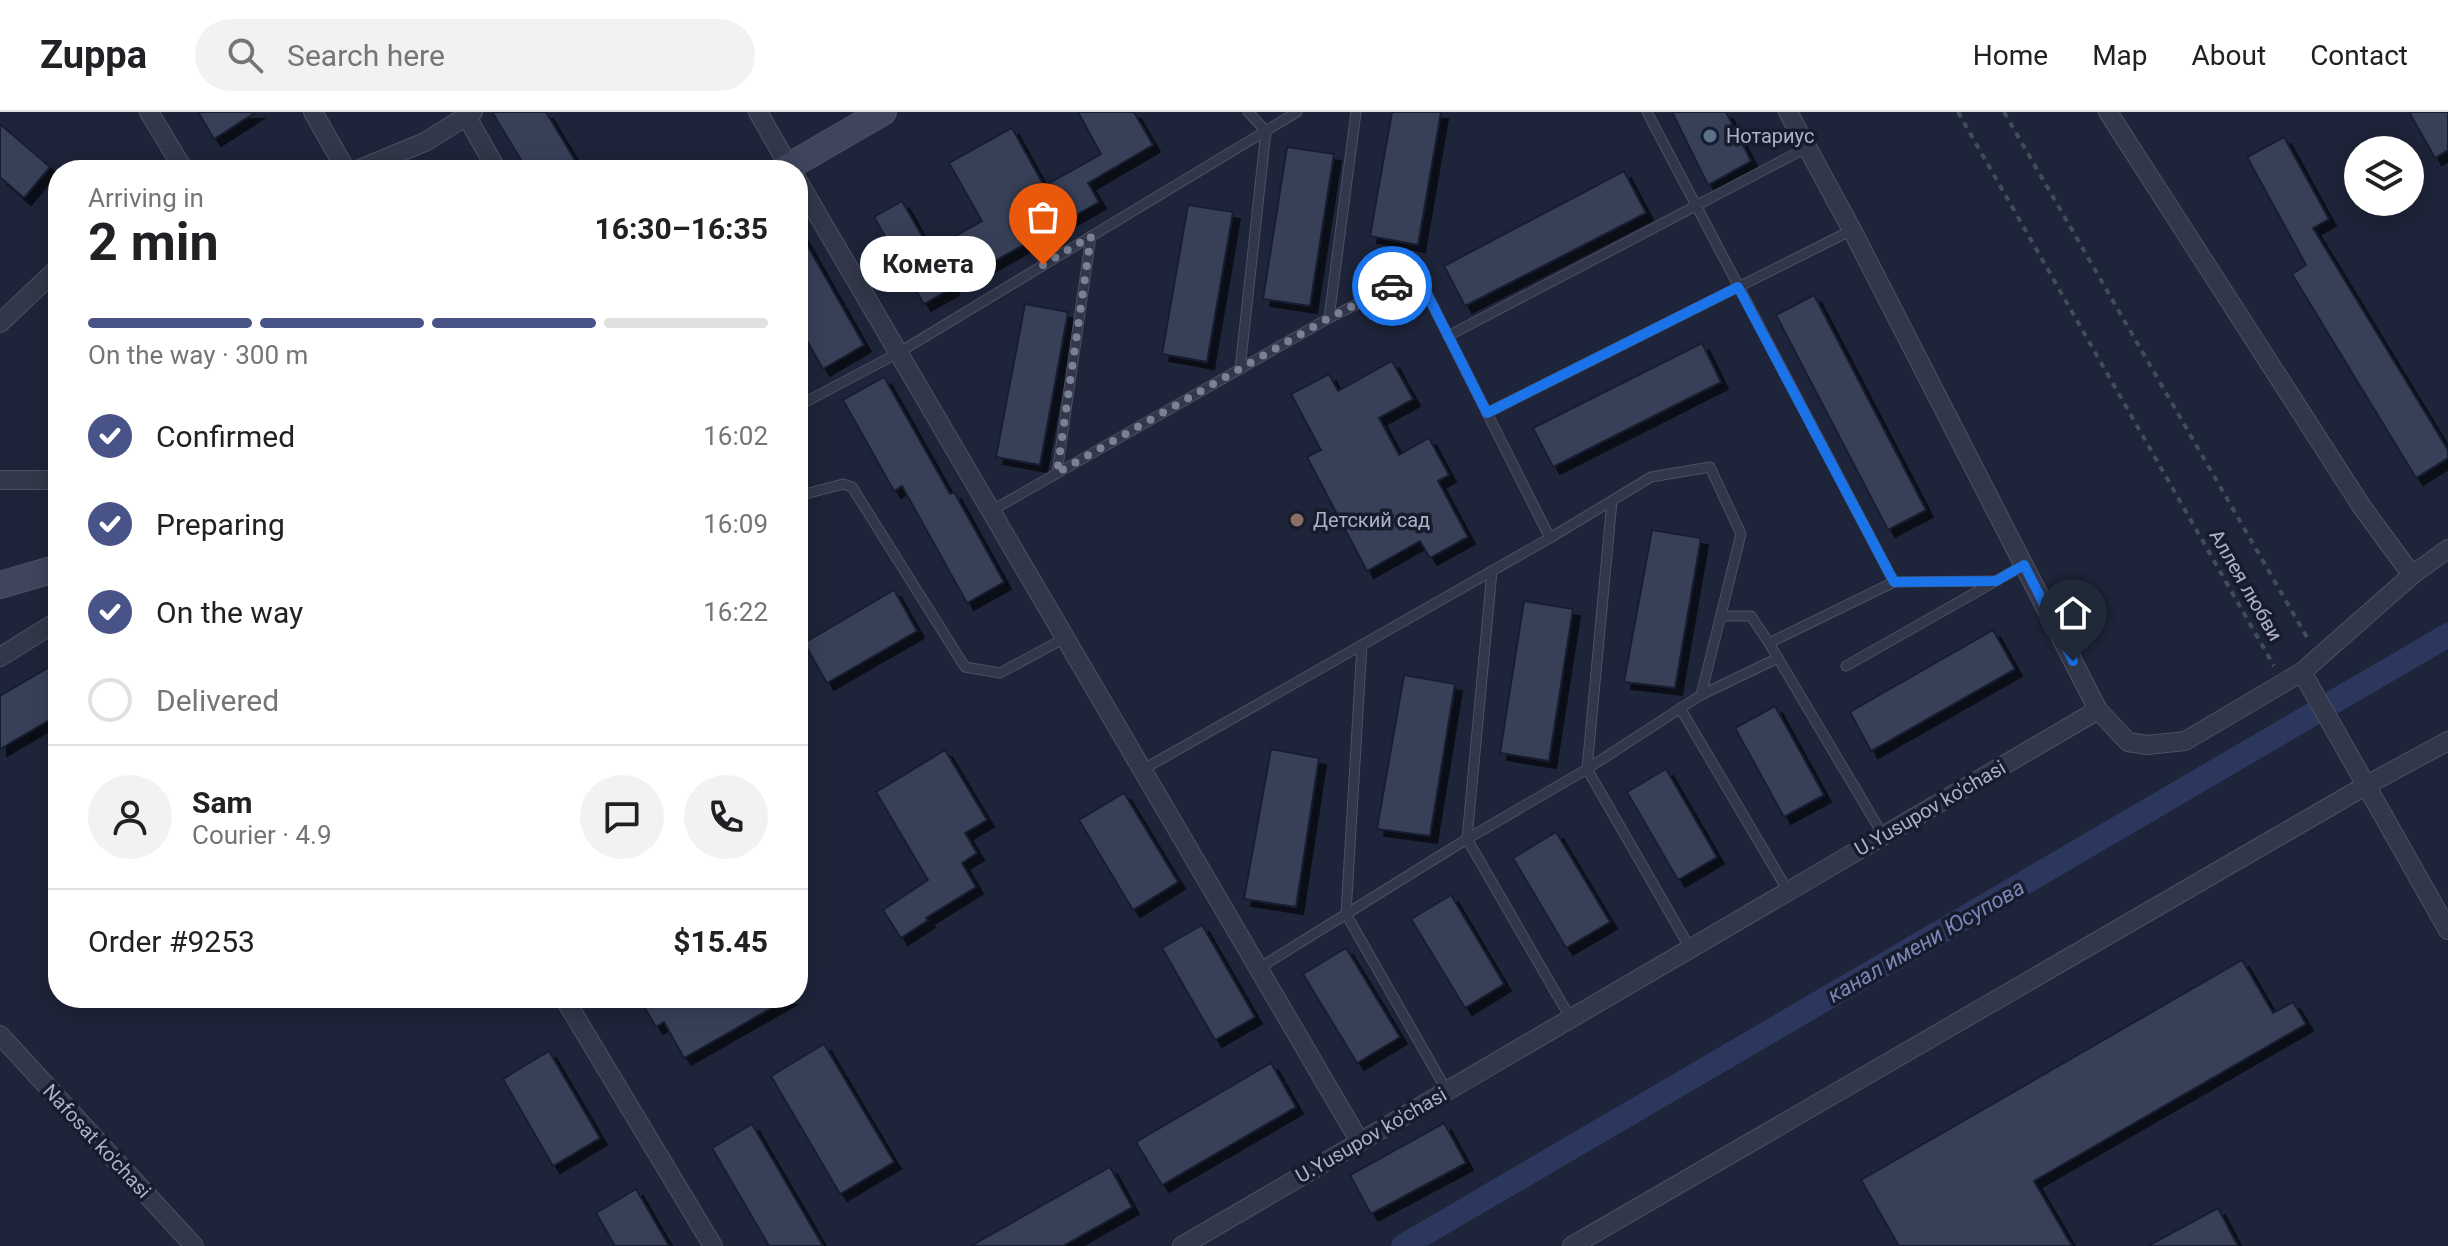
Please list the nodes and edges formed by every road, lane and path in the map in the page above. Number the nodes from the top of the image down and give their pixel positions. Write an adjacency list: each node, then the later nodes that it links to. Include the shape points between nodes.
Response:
1 (149, 112): 16 (street)
2 (313, 112): 17 (street)
3 (758, 112): 20 (street)
4 (883, 112): 21 (street)
5 (1248, 112): 14 (lane)
6 (1297, 112): 14 (lane)
7 (1356, 112): 28 (lane)
8 (1647, 112): 23 (lane)
9 (1788, 112): 15 (street)
10 (1958, 112): 58 (path, Аллея любви, via 2274,667)
11 (2004, 112): 55 (path, Аллея любви)
12 (2108, 112): 46 (street, via 2362,507)
13 (468, 113): 18 (street, via 425,142); 19 (street)
14 (1266, 131): 25 (lane); 32 (lane)
15 (1806, 148): 23 (lane); 24 (street)
16 (178, 160)
17 (340, 160)
18 (381, 160)
19 (492, 160)
20 (784, 160)
21 (808, 160)
22 (808, 202): 31 (street)
23 (1696, 206): 27 (lane); 30 (lane)
24 (1852, 230): 27 (lane); 43 (street)
25 (1091, 236): 31 (lane); 35 (lane)
26 (48, 277): 29 (street)
27 (1738, 287): 34 (lane); 48 (lane)
28 (1329, 318): 30 (lane, via 1417,274); 32 (lane)
29 (0, 323)
30 (1448, 336): 34 (lane)
31 (898, 353): 33 (lane); 40 (street)
32 (1240, 369): 35 (lane)
33 (808, 401)
34 (1487, 413): 41 (lane)
35 (1057, 473): 40 (lane)
36 (0, 480): 37 (street)
37 (48, 480)
38 (808, 495): 52 (lane, via 843,484 852,487 965,667 1000,673)
39 (1612, 501): 41 (lane); 50 (lane, via 1651,477 1710,467 1741,534); 65 (lane)
40 (991, 511): 52 (street)
41 (1550, 538): 45 (lane)
42 (2448, 549): 46 (street)
43 (2024, 565): 47 (lane); 63 (street)
44 (48, 571): 49 (street)
45 (1492, 571): 54 (lane); 69 (lane)
46 (2412, 575): 60 (street)
47 (1996, 581): 48 (lane); 59 (lane)
48 (1894, 582): 53 (lane)
49 (0, 585)
50 (1721, 616): 53 (lane, via 1751,616); 61 (lane)
51 (48, 627): 56 (street)
52 (1065, 638): 66 (street)
53 (1769, 643): 57 (lane)
54 (1362, 645): 66 (lane); 71 (lane)
55 (2312, 647)
56 (0, 657)
57 (1778, 658): 61 (lane); 68 (lane)
58 (2284, 662)
59 (1846, 666)
60 (2302, 672): 63 (street, via 2185,741 2128,742); 67 (street)
61 (1701, 695): 62 (lane)
62 (1680, 708): 65 (lane); 70 (lane)
63 (2098, 710): 68 (street, U.Yusupov ko'chasi)
64 (2448, 741): 67 (street)
65 (1587, 769): 69 (lane); 73 (lane)
66 (1142, 770): 74 (street)
67 (2365, 786): 72 (street); 83 (street)
68 (1883, 835): 70 (street, U.Yusupov ko'chasi)
69 (1467, 839): 71 (lane); 76 (lane)
70 (1788, 891): 73 (street, U.Yusupov ko'chasi)
71 (1346, 914): 74 (lane); 78 (lane)
72 (2448, 930)
73 (1690, 948): 76 (street, U.Yusupov ko'chasi)
74 (1259, 968): 79 (street)
75 (570, 1008): 81 (street)
76 (1571, 1019): 78 (street, U.Yusupov ko'chasi)
77 (0, 1035): 80 (street, Nafosat ko'chasi)
78 (1447, 1091): 79 (street, U.Yusupov ko'chasi)
79 (1360, 1142): 82 (street, U.Yusupov ko'chasi)
80 (194, 1246)
81 (713, 1246)
82 (1182, 1246)
83 (1572, 1246)

